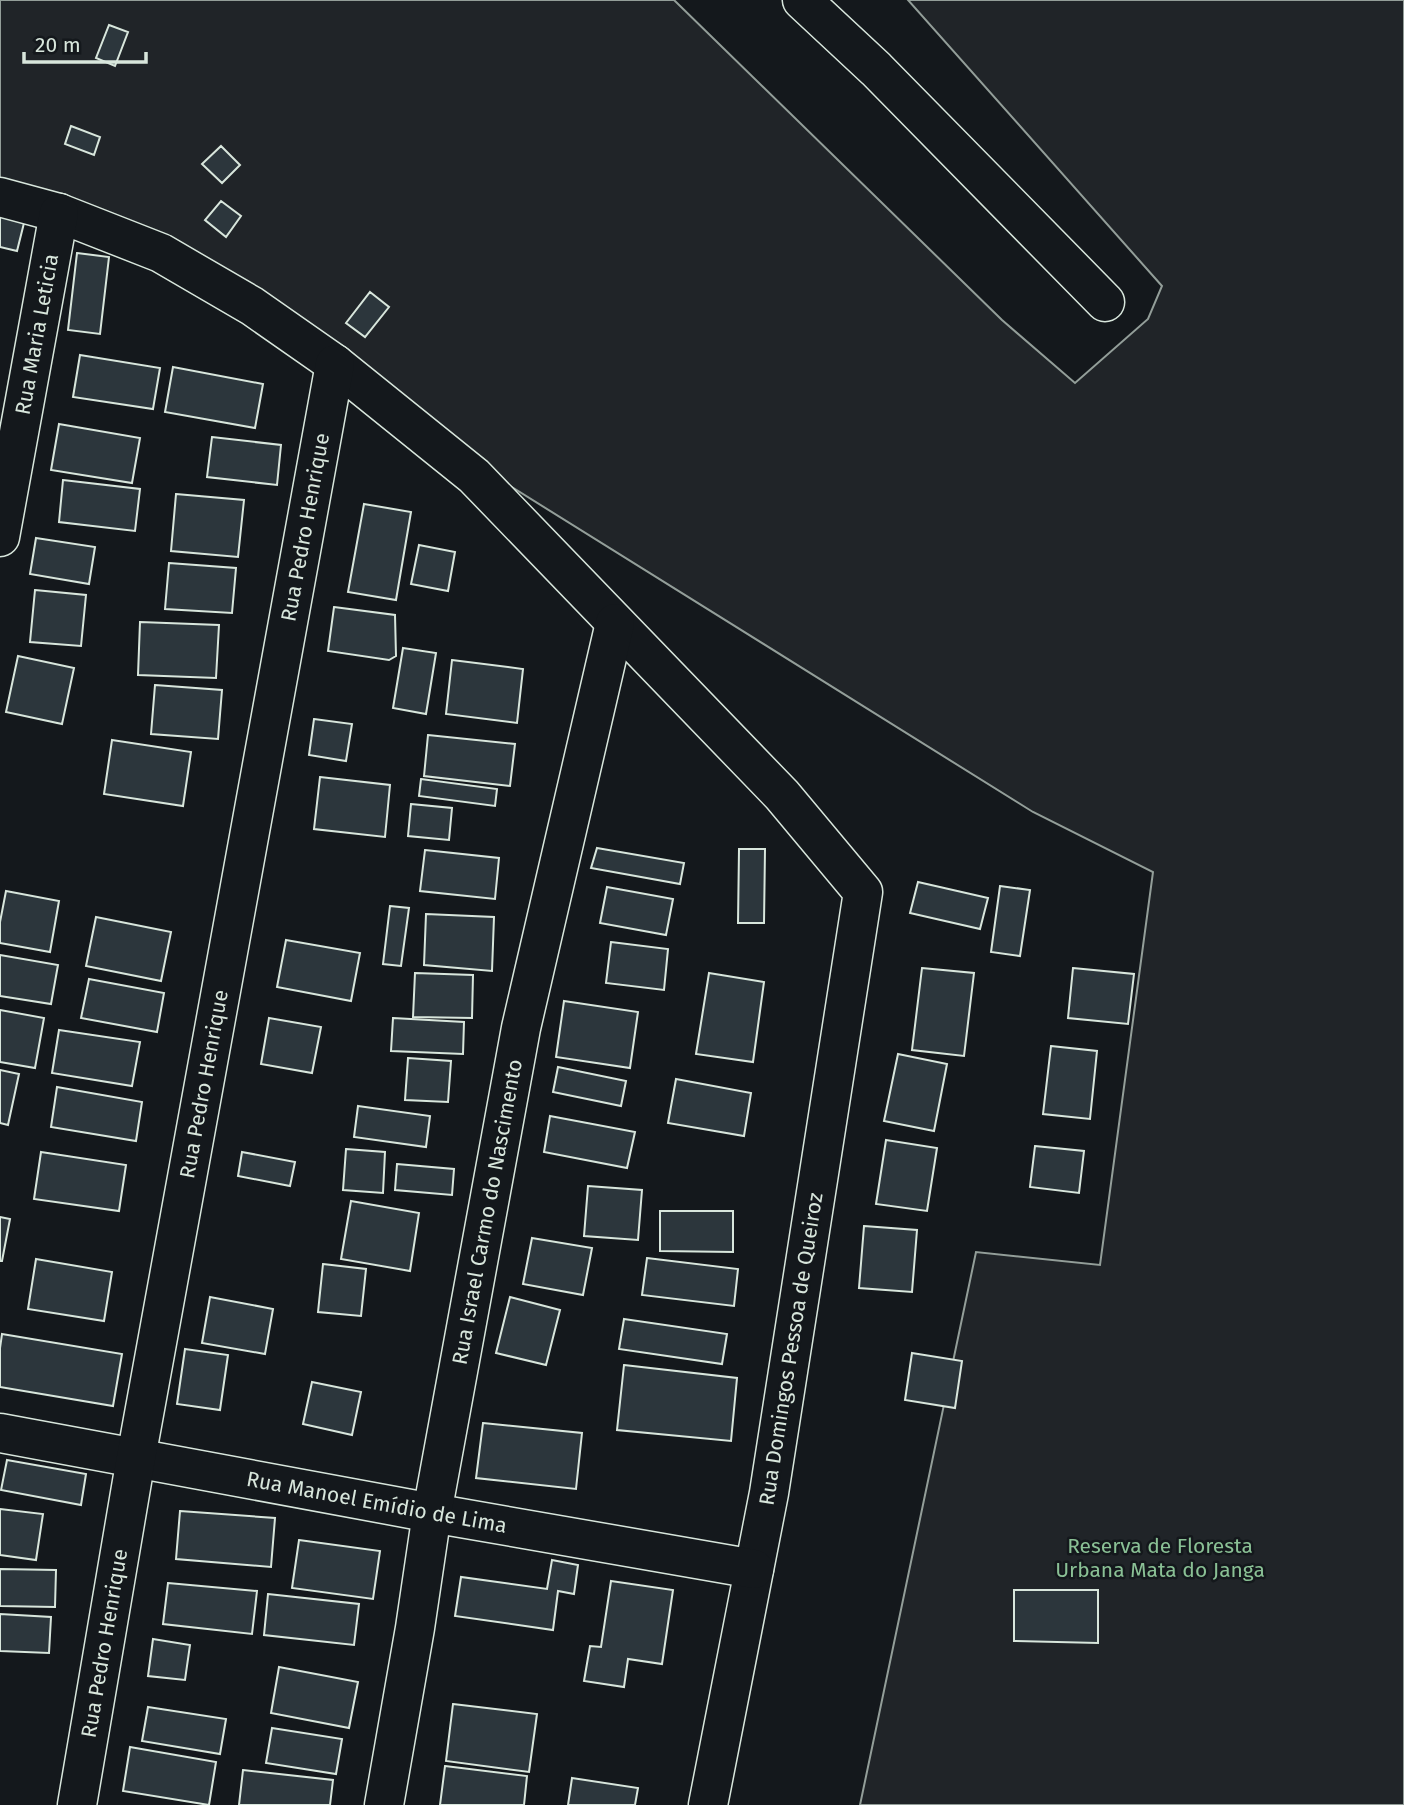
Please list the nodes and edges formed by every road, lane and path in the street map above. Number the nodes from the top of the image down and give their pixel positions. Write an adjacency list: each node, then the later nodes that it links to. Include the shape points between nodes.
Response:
1 (802, 0): 4 (street)
2 (0, 197): 3 (street)
3 (59, 213): 5 (street, via 161,253 253,306); 6 (street, Rua Maria Leticia)
4 (1105, 302)
5 (335, 364): 7 (street, via 474,476); 9 (street, Rua Pedro Henrique)
6 (0, 537)
7 (615, 623): 10 (street, Rua Israel Carmo do Nascimento, via 521,1028); 11 (street, Rua Domingos Pessoa de Queiroz, via 782,795 863,892)
8 (0, 1433): 9 (street, Rua Manoel Emídio de Lima)
9 (136, 1458): 10 (street, Rua Manoel Emídio de Lima); 12 (street, Rua Pedro Henrique)
10 (432, 1513): 11 (street, Rua Manoel Emídio de Lima); 13 (street, Rua Israel Carmo do Nascimento)
11 (754, 1569): 14 (street, Rua Domingos Pessoa de Queiroz)
12 (77, 1805)
13 (384, 1805)
14 (708, 1805)

